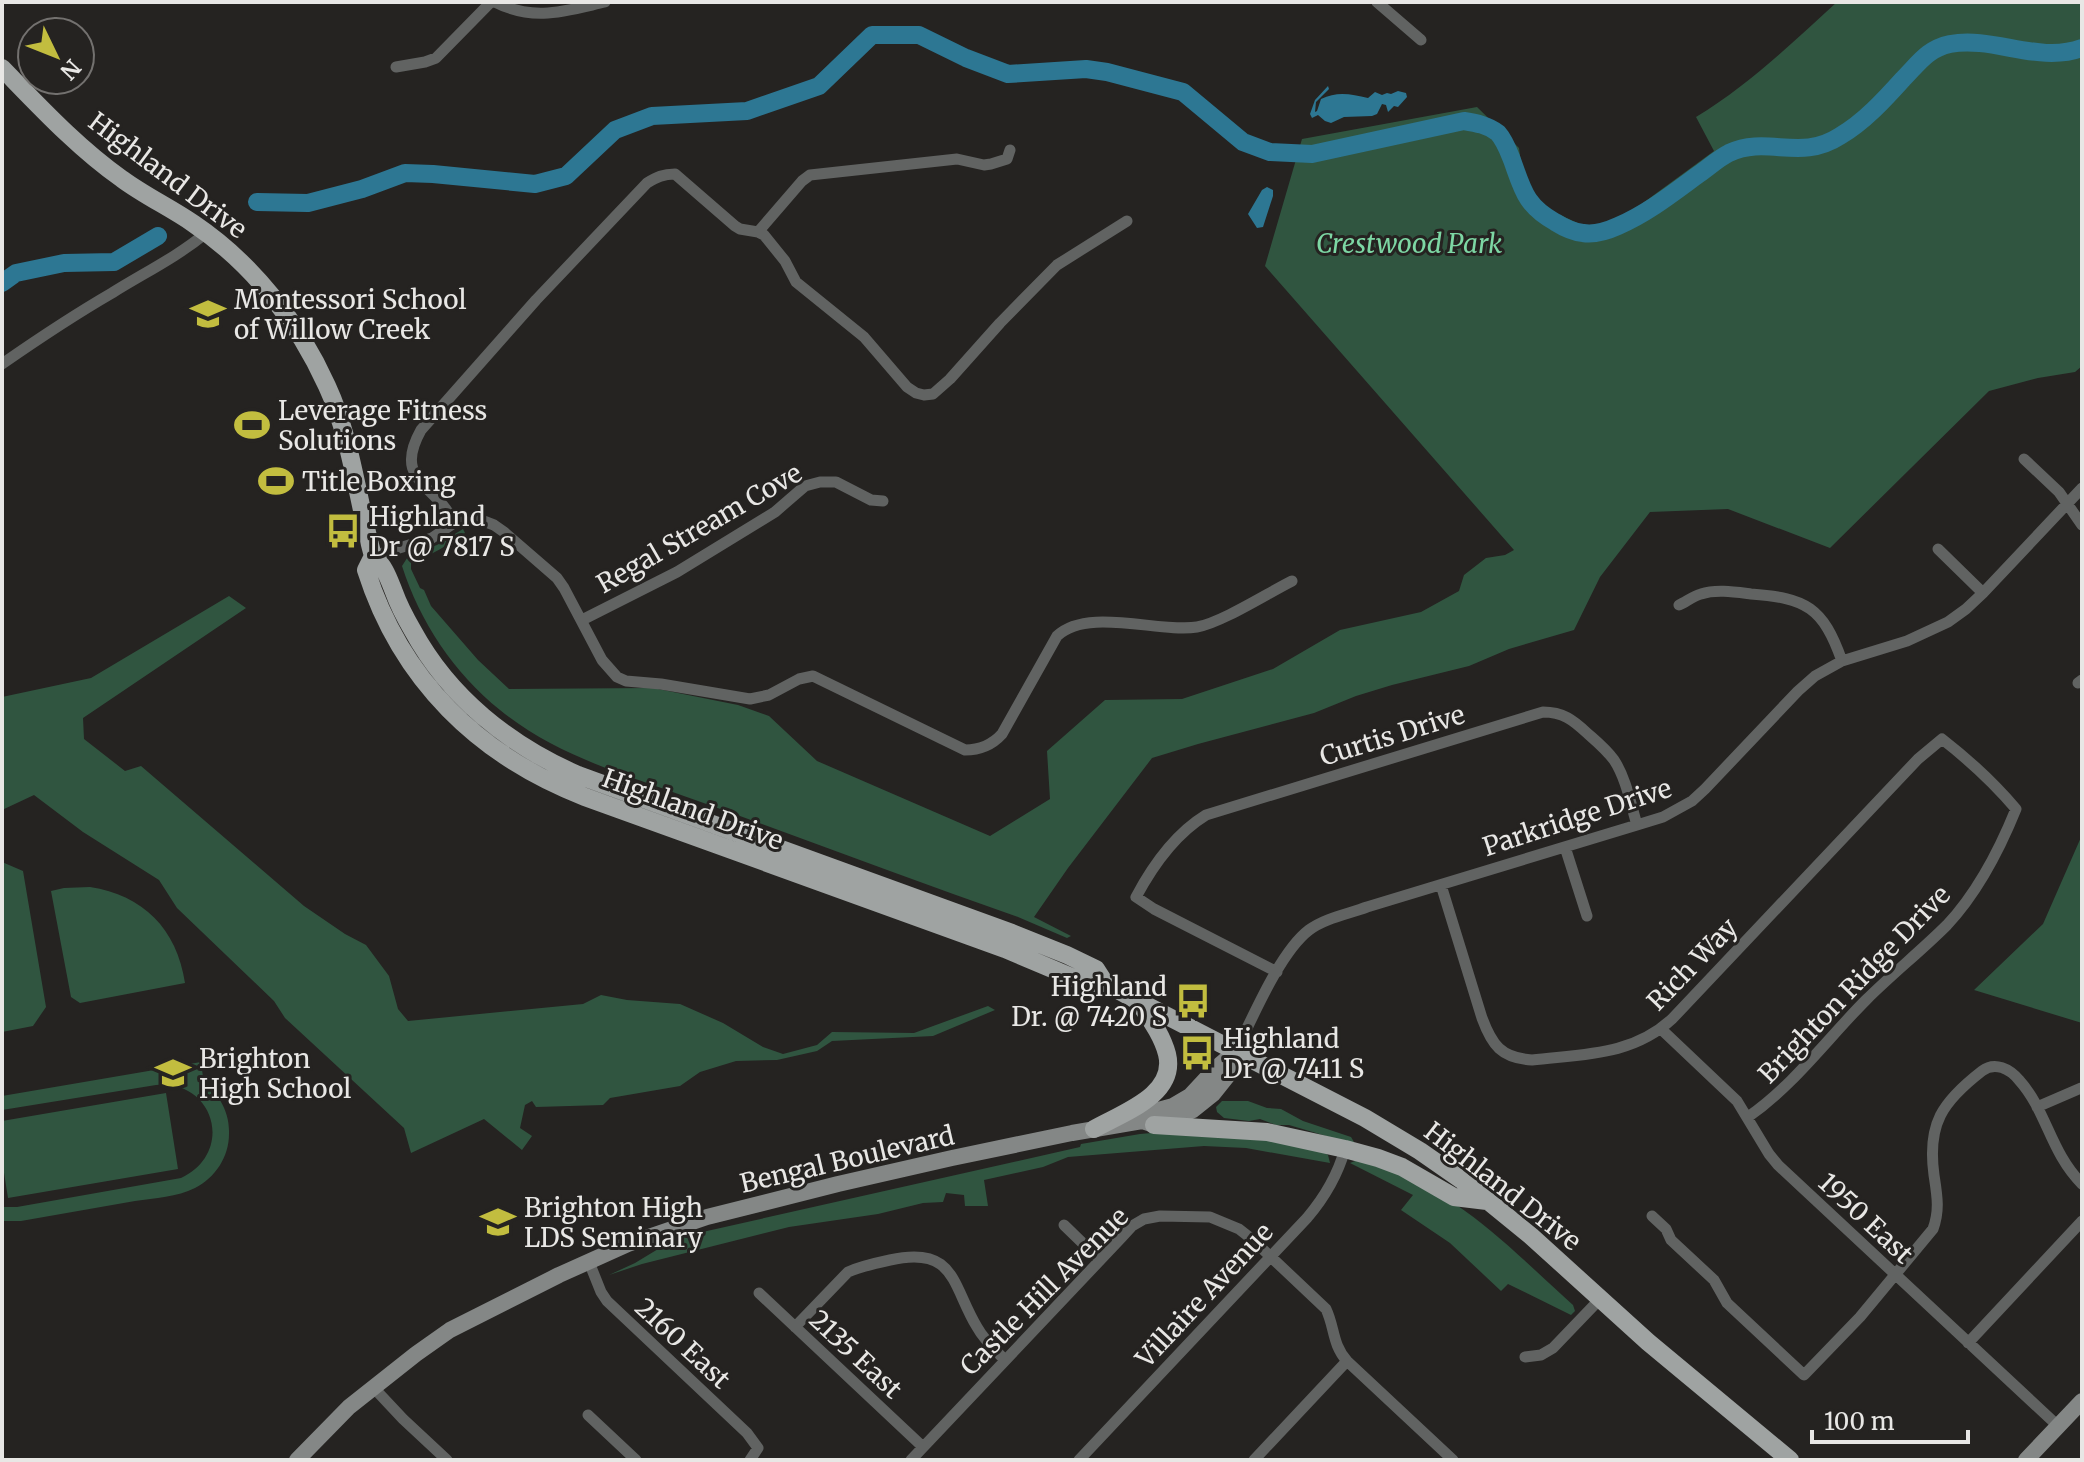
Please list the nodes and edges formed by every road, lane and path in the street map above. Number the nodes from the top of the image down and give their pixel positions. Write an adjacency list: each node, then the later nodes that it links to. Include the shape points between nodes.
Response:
1 (493, 2): 2 (street, via 547,15); 5 (street, via 436,58)
2 (605, 2)
3 (1377, 2): 4 (street)
4 (1421, 40)
5 (396, 67)
6 (2, 68): 10 (main road, Highland Drive, via 88,153)
7 (1010, 150): 9 (street, via 1007,159 984,165 957,159 810,175)
8 (1127, 221): 9 (street, via 1057,265 950,379 924,395 907,387 864,337 796,282 772,243)
9 (758, 232): 16 (street, via 735,226 675,174 647,183 421,430 410,456 413,469)
10 (206, 233): 11 (street, via 169,262); 19 (main road, Highland Drive, via 266,289 314,359 346,434)
11 (2, 364)
12 (2024, 459): 15 (street)
13 (2082, 488): 15 (street, Parkridge Drive)
14 (883, 501): 23 (street, Regal Stream Cove, via 836,482 805,486 775,512 677,572)
15 (2067, 504): 17 (street); 21 (street, Parkridge Drive)
16 (454, 523): 19 (street, via 420,543); 23 (street, via 481,520 504,532 557,578)
17 (2082, 525)
18 (1938, 549): 21 (street)
19 (373, 556): 31 (main road, Highland Drive, via 366,570 372,588 417,672 463,724 522,768 575,793 1088,984 1105,983)
20 (1292, 581): 23 (street, via 1198,627 1113,623 1063,630 1002,734 974,750 954,746 813,676 750,699 626,681 602,660)
21 (1983, 593): 24 (street, Parkridge Drive, via 1930,631)
22 (1679, 605): 24 (street, via 1701,593 1720,591 1791,598 1822,619)
23 (582, 620)
24 (1842, 661): 26 (street, Parkridge Drive, via 1798,691 1692,801)
25 (1966, 758): 32 (street, Rich Way, via 1942,739 1918,759); 36 (street, Brighton Ridge Drive, via 2016,809 1983,876 1948,924 1866,1000 1783,1089)
26 (1637, 825): 27 (street, Parkridge Drive); 30 (street, Curtis Drive, via 1615,762 1556,712 1206,815 1175,840 1136,897)
27 (1565, 847): 28 (street, Parkridge Drive); 29 (street)
28 (1441, 885): 30 (street, Parkridge Drive, via 1311,928); 32 (street, Rich Way, via 1488,1034 1506,1055 1532,1060 1619,1049)
29 (1587, 916)
30 (1277, 972): 33 (street, Parkridge Drive)
31 (1138, 1001): 33 (main road, Highland Drive); 38 (main road, via 1168,1057 1167,1075 1158,1092)
32 (1661, 1029): 36 (street, 1950 East, via 1729,1092)
33 (1236, 1051): 37 (main road, Bengal Boulevard, via 1190,1096 1151,1112); 41 (main road, Highland Drive, via 1393,1134)
34 (2081, 1088): 35 (street)
35 (2037, 1107): 40 (street, via 2054,1146); 48 (street, via 2017,1077 1998,1066 1986,1068 1954,1096 1935,1125 1938,1216 1926,1240)
36 (1748, 1117): 48 (street, 1950 East, via 1778,1165)
37 (1148, 1123): 38 (main road, Bengal Boulevard); 39 (main road, via 1267,1132)
38 (1094, 1129): 47 (main road, Bengal Boulevard, via 707,1217)
39 (1345, 1149): 41 (main road, via 1402,1167 1454,1197); 45 (street, Villaire Avenue, via 1317,1206)
40 (2082, 1184)
41 (1489, 1201): 50 (main road, Highland Drive)
42 (1652, 1216): 48 (street, via 1714,1280 1727,1303 1804,1375)
43 (2082, 1221): 52 (street)
44 (1064, 1225): 46 (street)
45 (1271, 1257): 46 (street, Castle Hill Avenue, via 1224,1221 1160,1216 1132,1226); 55 (street, Castle Hill Avenue, via 1326,1309 1336,1346); 67 (street, Villaire Avenue)
46 (1100, 1260): 54 (street, Castle Hill Avenue)
47 (589, 1262): 56 (main road, Bengal Boulevard, via 450,1330); 65 (street, 2160 East, via 607,1301 747,1433 758,1448)
48 (1894, 1274): 52 (street, 1950 East)
49 (759, 1293): 51 (street, 2135 East)
50 (1600, 1299): 53 (street, via 1553,1348); 70 (main road, Highland Drive)
51 (795, 1327): 54 (street, via 848,1272 921,1257 954,1278 978,1330); 60 (street, 2135 East)
52 (1968, 1343): 59 (street, 1950 East)
53 (1525, 1357)
54 (1005, 1360): 60 (street, Castle Hill Avenue)
55 (1347, 1361): 68 (street); 69 (street)
56 (373, 1387): 62 (main road, Bengal Boulevard); 63 (street)
57 (2082, 1401): 59 (main road)
58 (588, 1415): 61 (street)
59 (2058, 1426): 71 (main road)
60 (923, 1447): 66 (street, Castle Hill Avenue)
61 (622, 1455): 64 (street)
62 (297, 1460)
63 (447, 1460)
64 (636, 1460)
65 (750, 1460)
66 (911, 1460)
67 (1079, 1460)
68 (1254, 1460)
69 (1453, 1460)
70 (1790, 1460)
71 (2026, 1460)

